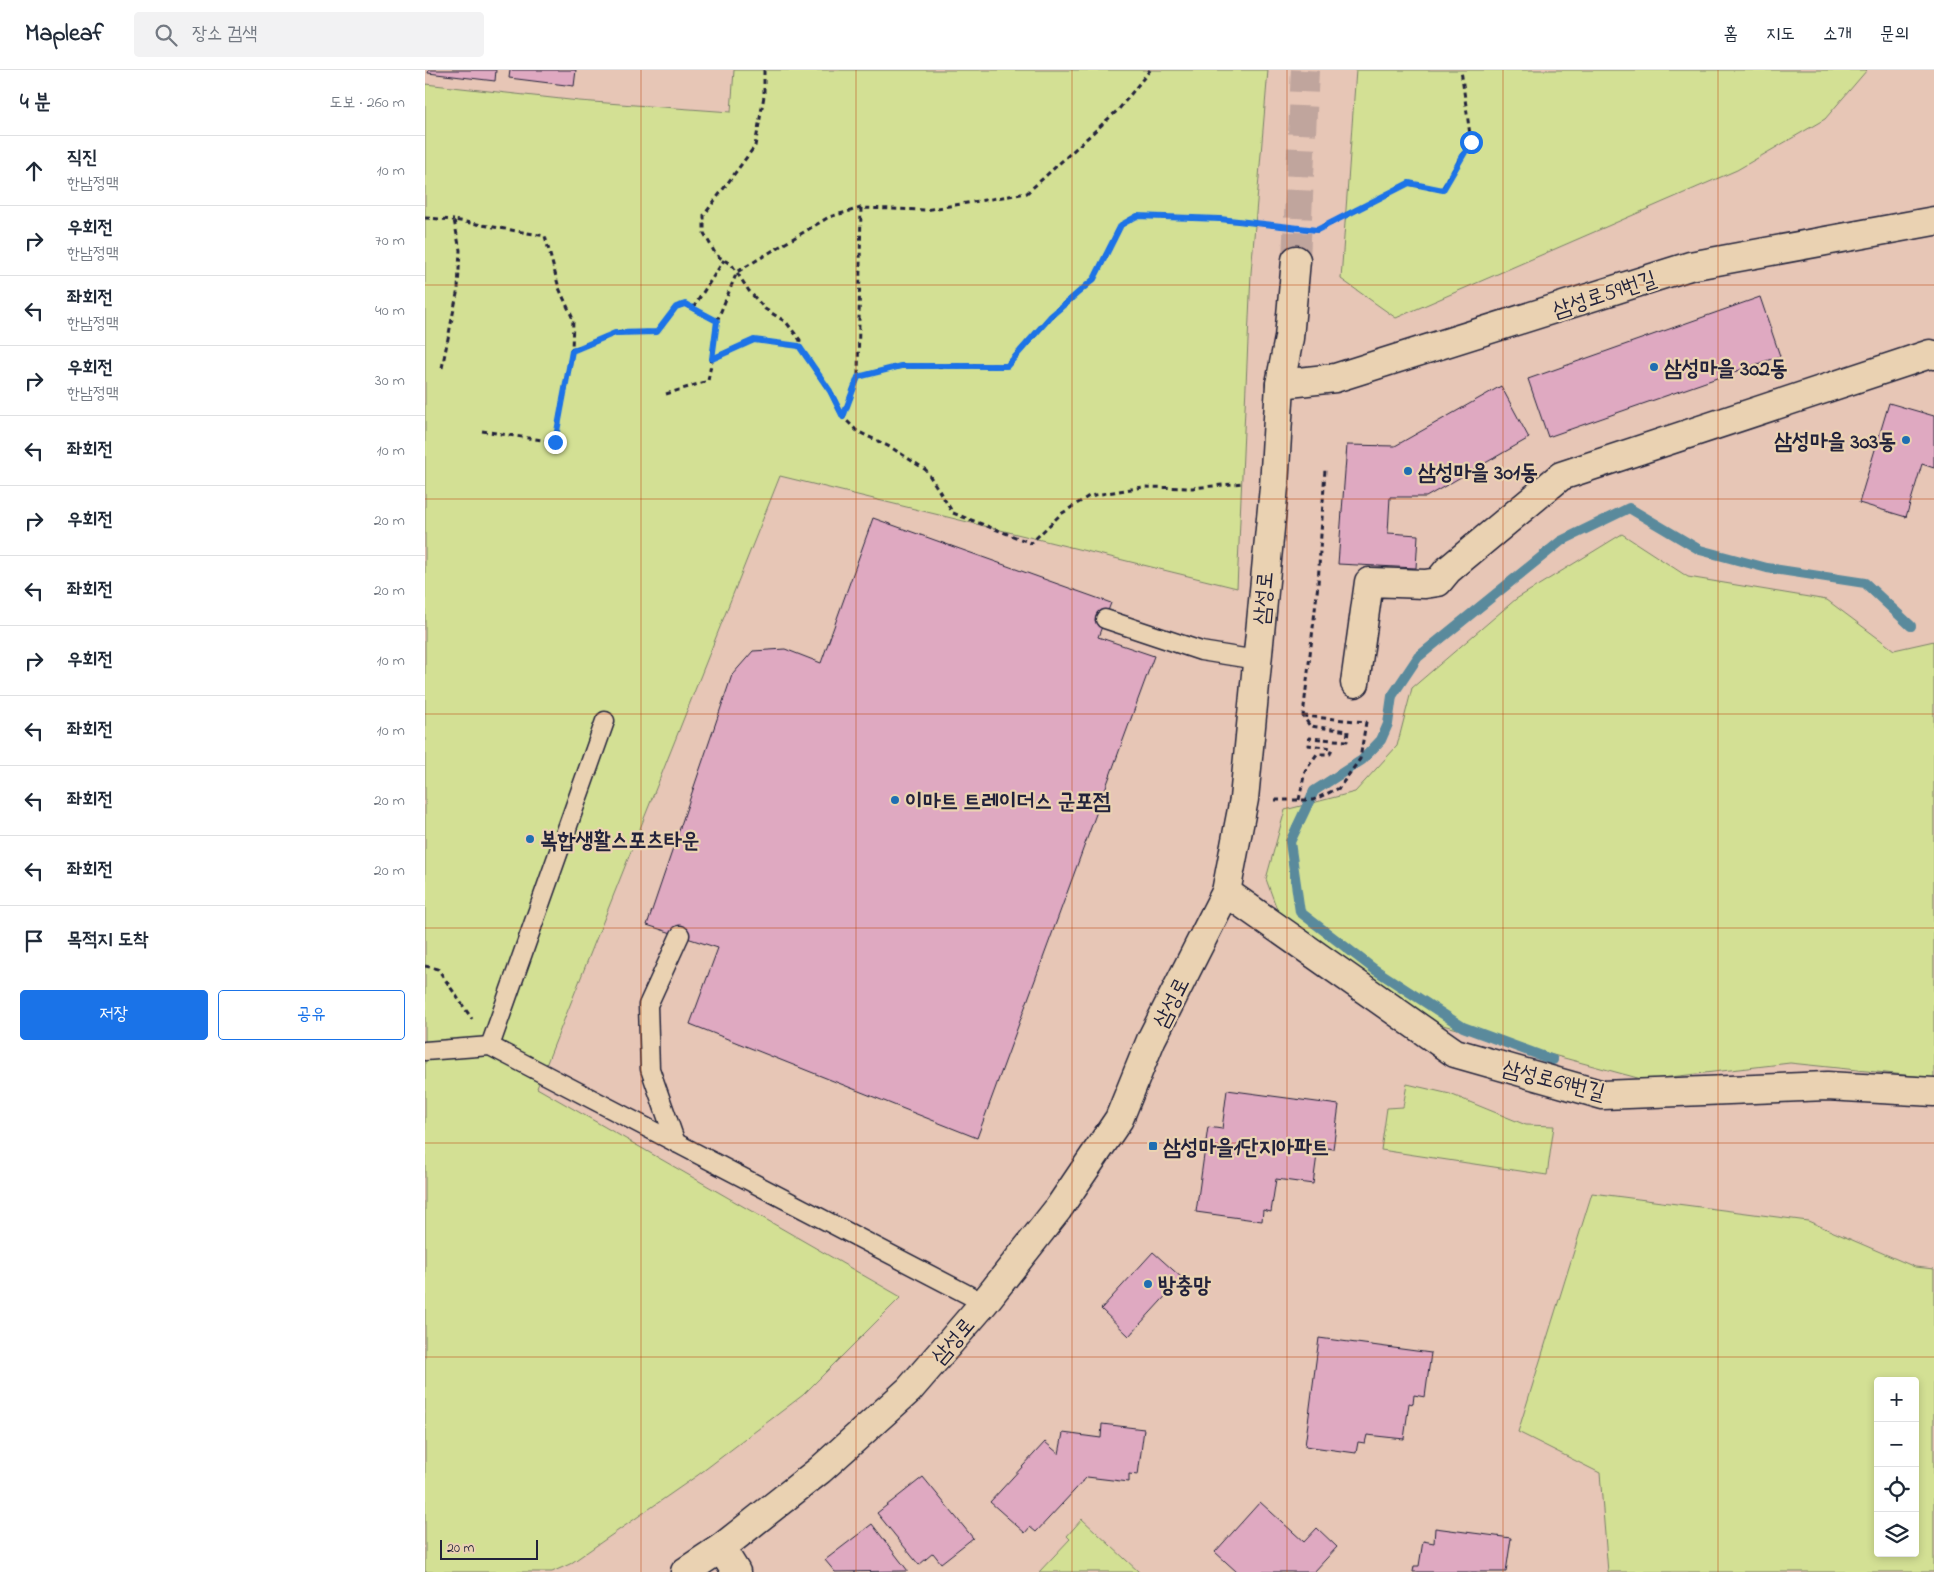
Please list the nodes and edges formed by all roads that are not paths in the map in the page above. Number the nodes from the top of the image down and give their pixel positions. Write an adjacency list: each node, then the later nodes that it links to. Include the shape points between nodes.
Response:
1 (1934, 221): 4 (street, 삼성로59번길, via 1690,266 1335,378)
2 (1295, 260): 4 (street, 삼성로, via 1289,338)
3 (1934, 354): 7 (street, via 1561,476 1448,570 1438,582 1369,582)
4 (1279, 384): 6 (street, 삼성로, via 1274,487)
5 (1105, 619): 6 (lane, via 1201,651)
6 (1257, 660): 9 (street, 삼성로, via 1244,799)
7 (1355, 684)
8 (605, 722): 11 (lane)
9 (1226, 892): 13 (street, 삼성로69번길, via 1455,1053 1585,1090 1603,1095 1827,1086); 15 (street, 삼성로, via 1151,1040 1119,1119 1058,1209)
10 (680, 935): 14 (lane, via 648,1005 650,1069)
11 (490, 1046): 12 (lane); 14 (lane)
12 (425, 1051)
13 (1934, 1092)
14 (676, 1143): 15 (lane)
15 (984, 1303): 16 (street, 삼성로, via 909,1390 820,1470)
16 (721, 1548): 17 (street, 삼성로); 18 (street)
17 (685, 1572)
18 (736, 1572)

